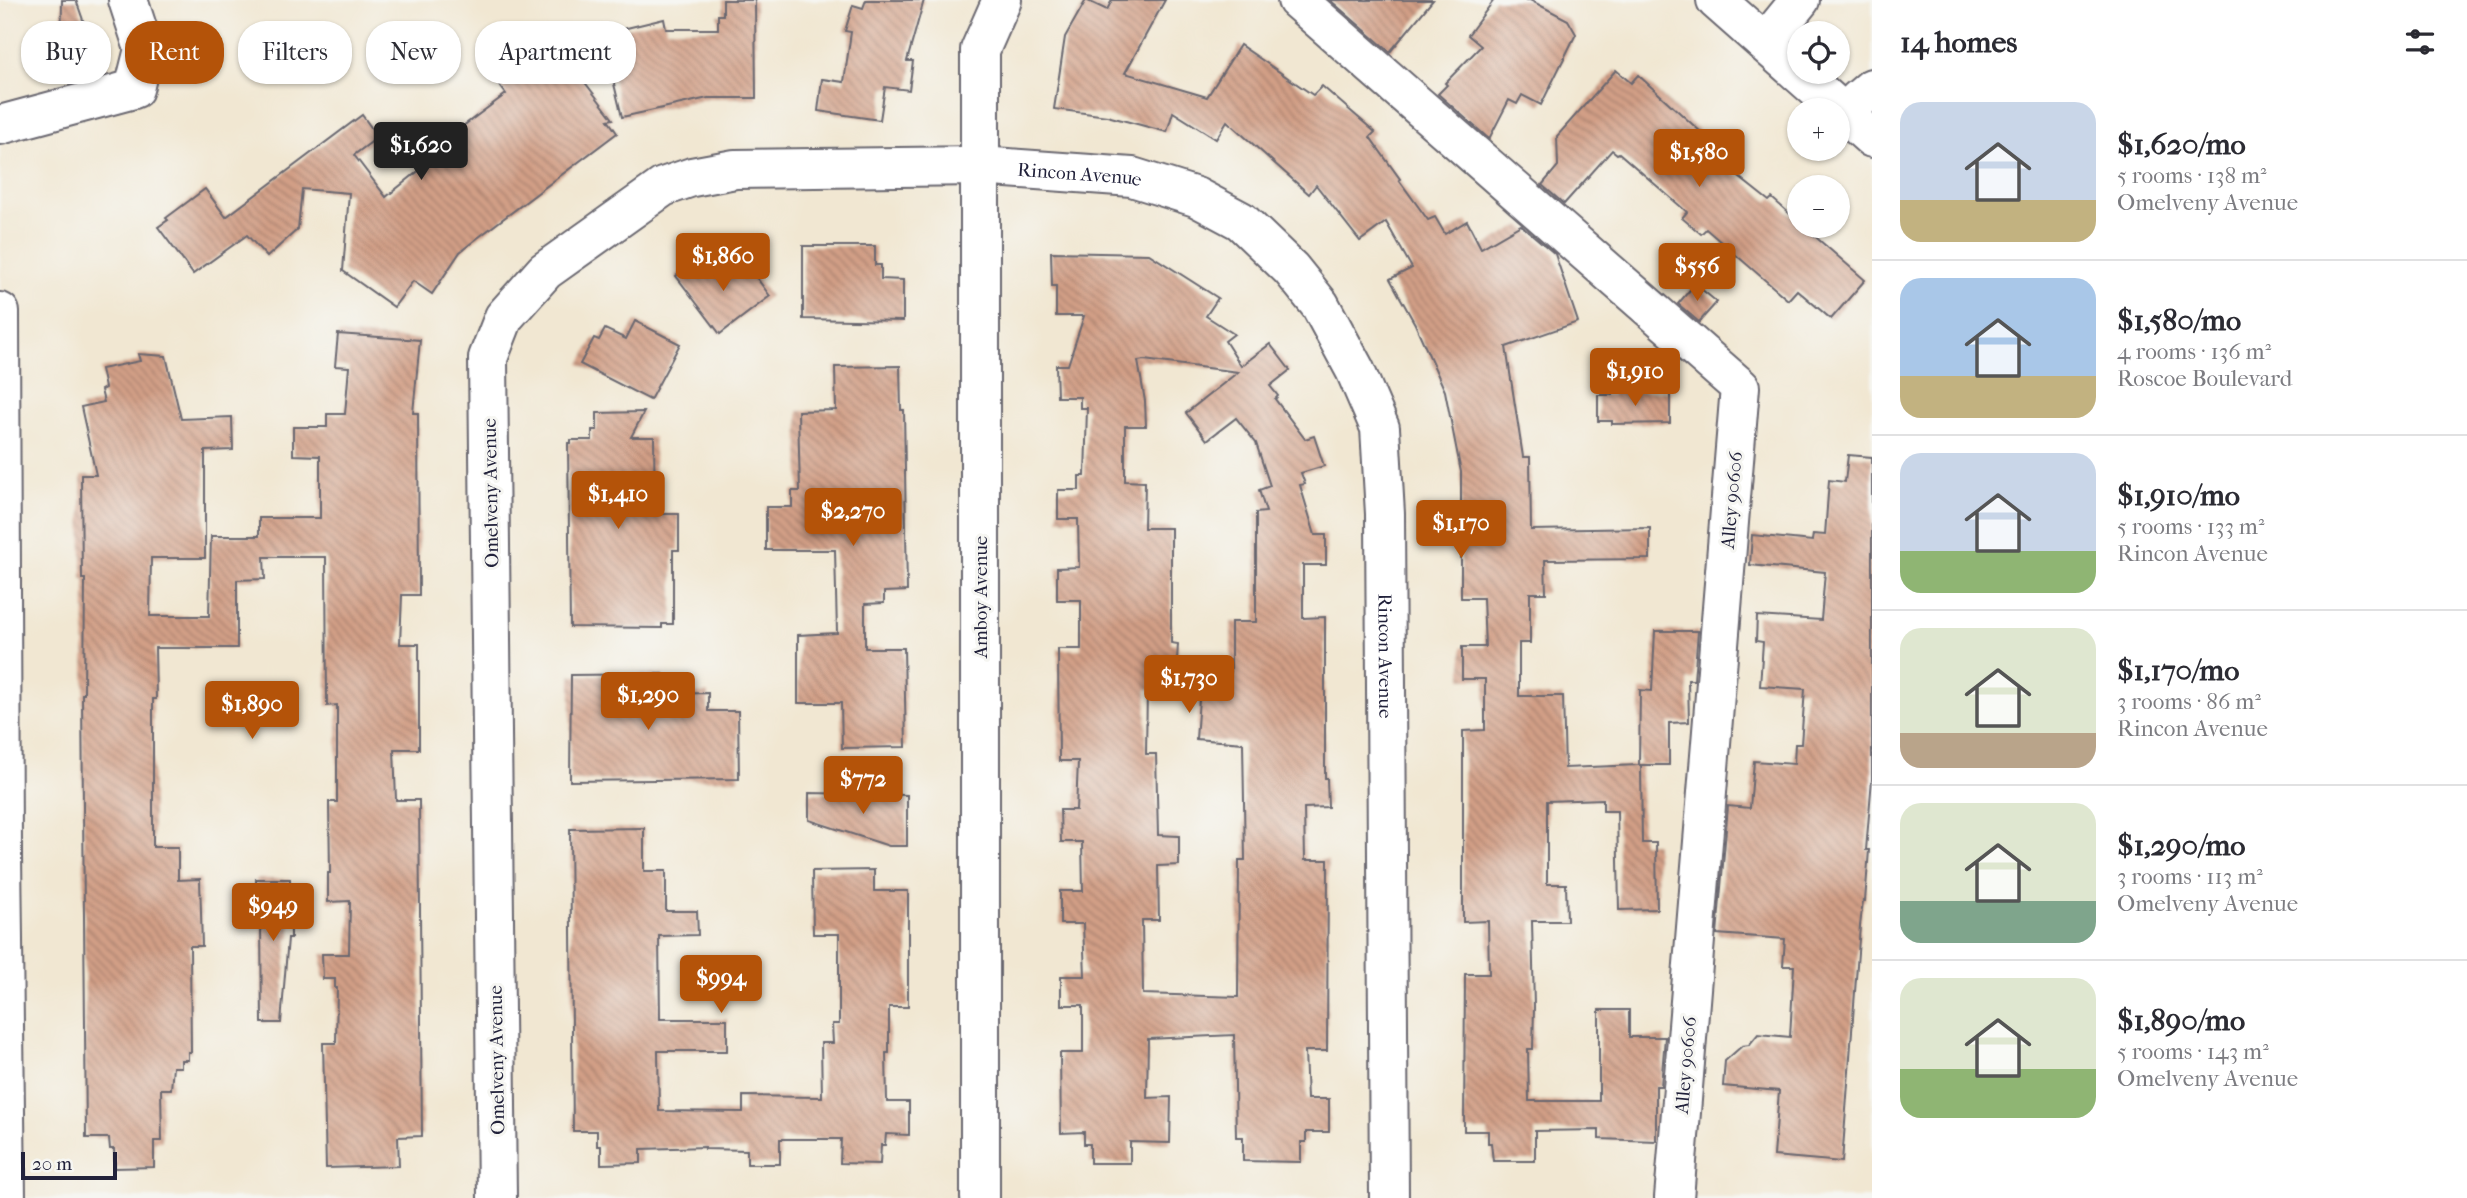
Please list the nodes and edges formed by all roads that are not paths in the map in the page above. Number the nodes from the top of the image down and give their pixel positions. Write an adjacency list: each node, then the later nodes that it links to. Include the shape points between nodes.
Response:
1 (128, 0): 11 (street, via 144,49 134,89)
2 (1002, 0): 13 (street, Amboy Avenue, via 980,50)
3 (1297, 0): 20 (street, Alley 90606, via 1740,387)
4 (1716, 0): 6 (street)
5 (1800, 0): 6 (street)
6 (1765, 43): 7 (street)
7 (1787, 63)
8 (1811, 84): 12 (street)
9 (1823, 84): 10 (street)
10 (1867, 98)
11 (0, 125)
12 (1872, 138)
13 (980, 166): 17 (street, Omelveny Avenue, via 734,169 692,177 663,187 545,271 504,317 488,359); 18 (street, Amboy Avenue); 19 (street, Rincon Avenue, via 1132,177 1196,197 1241,221 1291,269 1320,305 1380,428 1385,528)
14 (0, 312): 15 (street)
15 (1, 854): 16 (street)
16 (6, 1198)
17 (498, 1198)
18 (980, 1198)
19 (1389, 1198)
20 (1674, 1198)

